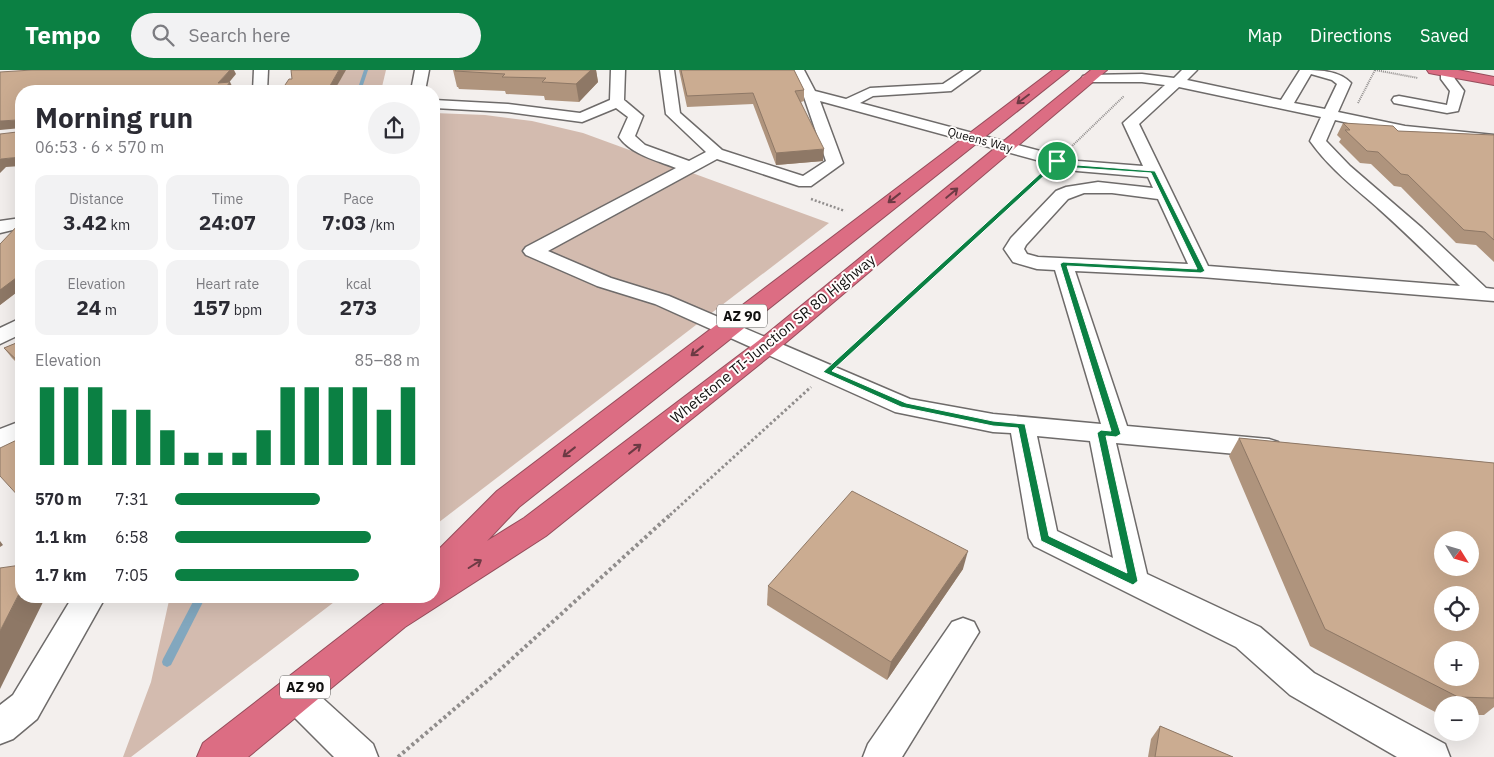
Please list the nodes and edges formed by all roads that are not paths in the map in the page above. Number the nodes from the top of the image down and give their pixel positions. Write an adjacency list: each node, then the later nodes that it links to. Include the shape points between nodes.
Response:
1 (261, 70): 15 (street)
2 (422, 70): 16 (street)
3 (618, 70): 19 (street)
4 (668, 70): 27 (street, via 674,114)
5 (797, 70): 17 (street)
6 (973, 70): 22 (street, via 946,88 870,92)
7 (1062, 70): 24 (highway, AZ 90, one-way to 24)
8 (1308, 70): 20 (street); 23 (street, via 1344,83)
9 (1484, 70): 11 (highway)
10 (1440, 71): 14 (highway); 18 (street, via 1457,91 1453,108)
11 (1494, 72)
12 (1094, 74): 13 (street, via 1142,78); 26 (highway, Whetstone TI-Junction SR 80 Highway / AZ 90)
13 (1183, 76): 20 (street); 29 (street, via 1131,123)
14 (1494, 81)
15 (260, 85)
16 (419, 85)
17 (810, 94): 22 (street, Queens Way); 27 (street, via 835,163 805,182)
18 (1399, 100)
19 (616, 102): 21 (street, via 582,118 508,108); 28 (street, via 636,116 627,137 639,148)
20 (1287, 102): 23 (street)
21 (440, 104)
22 (848, 104): 24 (street, Queens Way)
23 (1329, 114): 25 (street, via 1405,131); 35 (street, via 1318,141 1324,150 1340,168)
24 (972, 138): 26 (street, Queens Way); 37 (highway, AZ 90, one-way to 37)
25 (1494, 140)
26 (1007, 147): 29 (street, Queens Way, via 1077,166); 39 (highway, Whetstone TI-Junction SR 80 Highway / AZ 90, one-way to 26)
27 (716, 153): 28 (street)
28 (690, 167): 37 (street, via 533,252)
29 (1153, 172): 30 (street)
30 (1165, 195): 33 (street, via 1084,188 1062,195 1014,249 1020,258 1037,263); 34 (street)
31 (15, 224): 32 (street)
32 (0, 227)
33 (1063, 264): 34 (street); 42 (street)
34 (1201, 271): 35 (street)
35 (1487, 294)
36 (15, 328): 38 (street)
37 (727, 328): 39 (street); 45 (highway, AZ 90, one-way to 45, via 508,499)
38 (0, 337)
39 (768, 346): 40 (street, via 904,406); 47 (highway, Whetstone TI-Junction SR 80 Highway / AZ 90, one-way to 39, via 535,527)
40 (1022, 426): 42 (street); 46 (street, via 1044,538)
41 (15, 433): 43 (street)
42 (1109, 434): 44 (street); 46 (street)
43 (0, 440)
44 (1295, 451)
45 (440, 569)
46 (1133, 581): 56 (street, via 1248,637 1302,684)
47 (440, 586)
48 (86, 603): 52 (street, via 25,707)
49 (403, 606): 51 (highway, AZ 90)
50 (963, 632): 55 (street)
51 (295, 695): 53 (highway, AZ 90); 54 (street)
52 (0, 727)
53 (217, 757)
54 (360, 757)
55 (881, 757)
56 (1432, 757)

